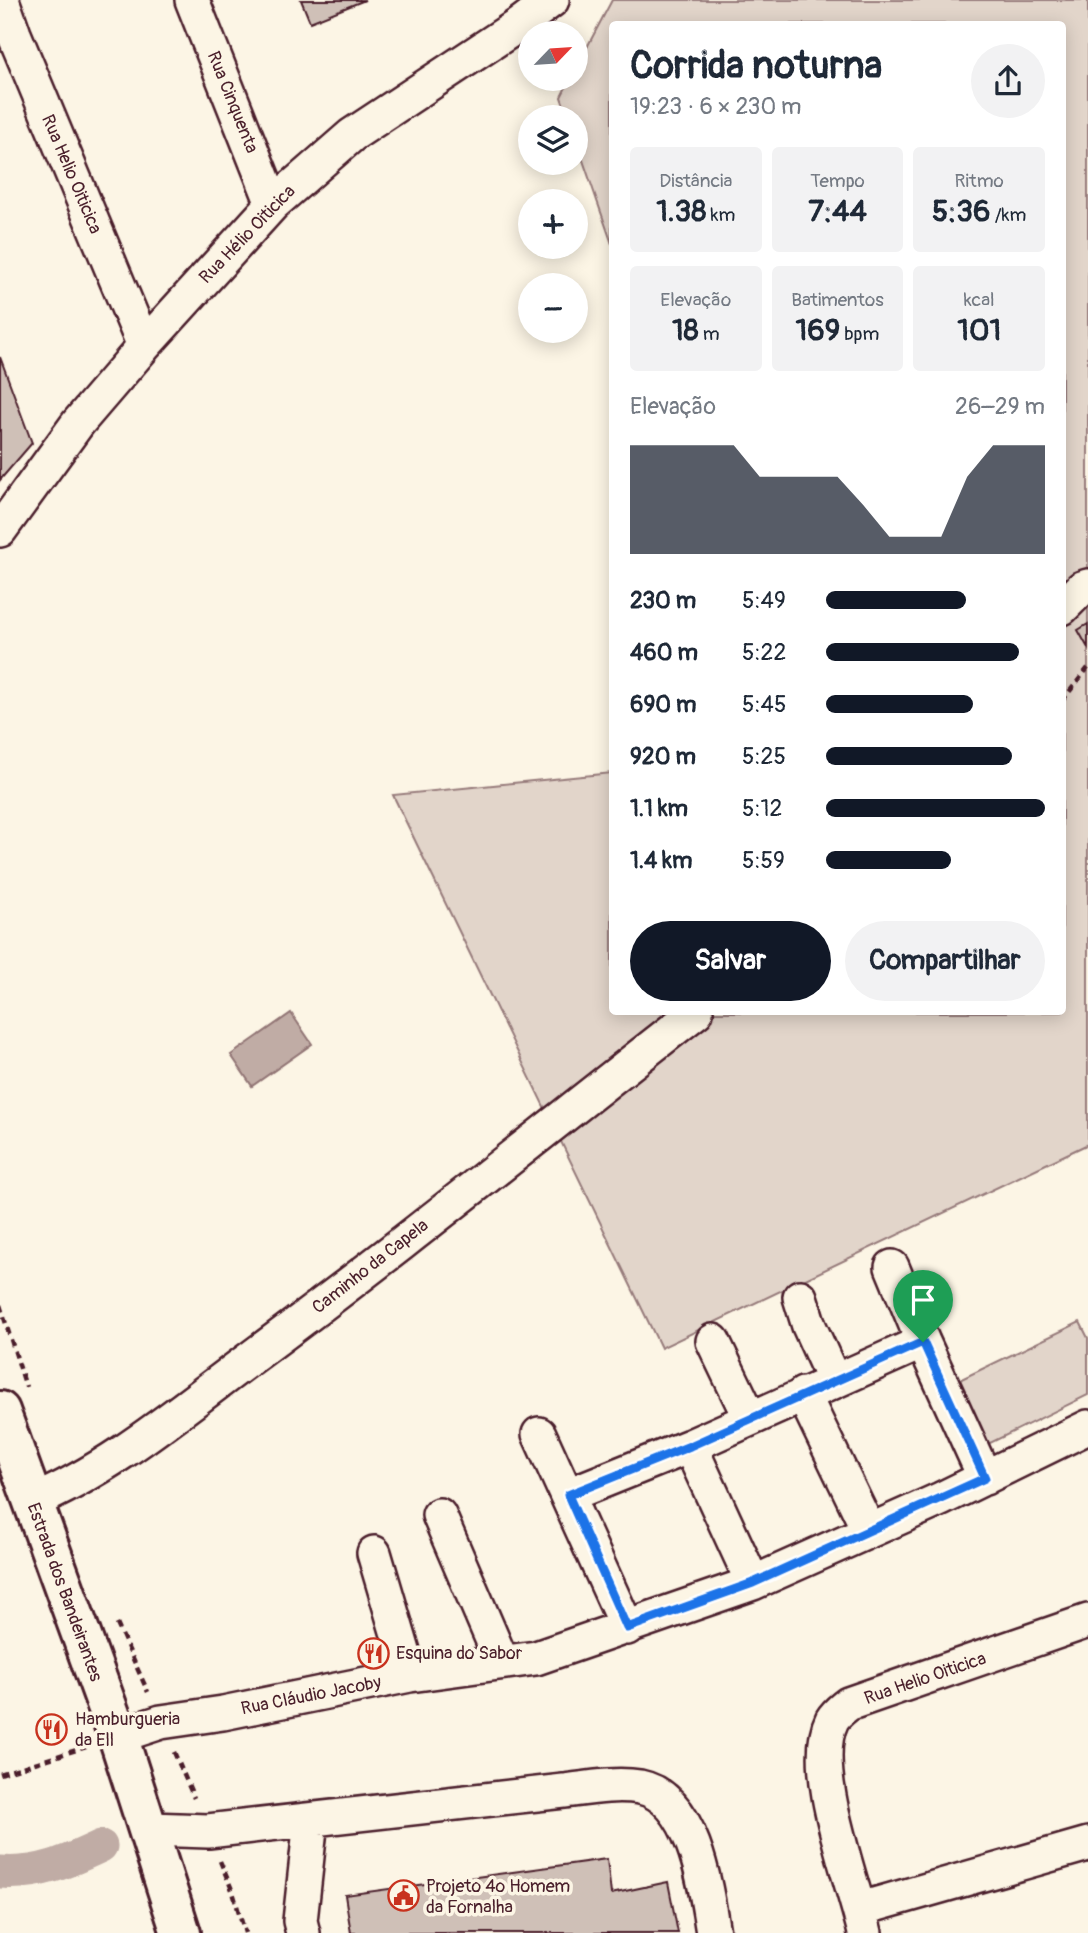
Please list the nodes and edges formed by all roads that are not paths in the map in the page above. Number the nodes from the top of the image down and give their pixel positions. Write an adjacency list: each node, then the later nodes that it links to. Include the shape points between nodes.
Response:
1 (2, 0): 5 (street, Rua Helio Oiticica)
2 (192, 0): 4 (street, Rua Cinquenta)
3 (552, 0): 4 (street, Rua Hélio Oiticica, via 352,135)
4 (273, 204): 5 (street, Rua Hélio Oiticica)
5 (144, 346): 6 (street, Rua Hélio Oiticica, via 78,423)
6 (0, 530)
7 (1088, 586): 8 (street)
8 (1066, 604)
9 (692, 1015): 23 (street, Caminho da Capela, via 263,1349 125,1450)
10 (892, 1268): 13 (street)
11 (800, 1297): 14 (street)
12 (713, 1341): 17 (street)
13 (923, 1342): 14 (street); 21 (street)
14 (834, 1381): 15 (street)
15 (803, 1394): 17 (street); 25 (street)
16 (15, 1404): 23 (main road, Estrada dos Bandeirantes)
17 (750, 1418): 20 (street)
18 (1088, 1427): 21 (street, Rua Cláudio Jacoby)
19 (539, 1434): 22 (street)
20 (690, 1446): 22 (street); 27 (street)
21 (985, 1478): 25 (street, Rua Cláudio Jacoby)
22 (568, 1495): 29 (street)
23 (32, 1502): 32 (main road, Estrada dos Bandeirantes)
24 (439, 1515): 30 (street)
25 (869, 1531): 27 (street, Rua Cláudio Jacoby)
26 (374, 1553): 31 (street)
27 (753, 1583): 29 (street, Rua Cláudio Jacoby)
28 (1088, 1621): 36 (street, Rua Helio Oiticica, via 848,1704 834,1717 827,1732 827,1788)
29 (627, 1628): 30 (street, Rua Cláudio Jacoby, via 536,1658)
30 (502, 1662): 31 (street, Rua Cláudio Jacoby)
31 (410, 1675): 32 (street, Rua Cláudio Jacoby, via 162,1722)
32 (118, 1736): 34 (main road, Estrada dos Bandeirantes)
33 (312, 1820): 34 (street, via 208,1831); 38 (street, via 300,1922); 39 (street, via 610,1786 640,1787 663,1796 677,1811 694,1846)
34 (149, 1829): 37 (main road, Estrada dos Bandeirantes)
35 (1088, 1844): 36 (street, Rua Helio Oiticica)
36 (862, 1921)
37 (181, 1933)
38 (303, 1933)
39 (713, 1933)

